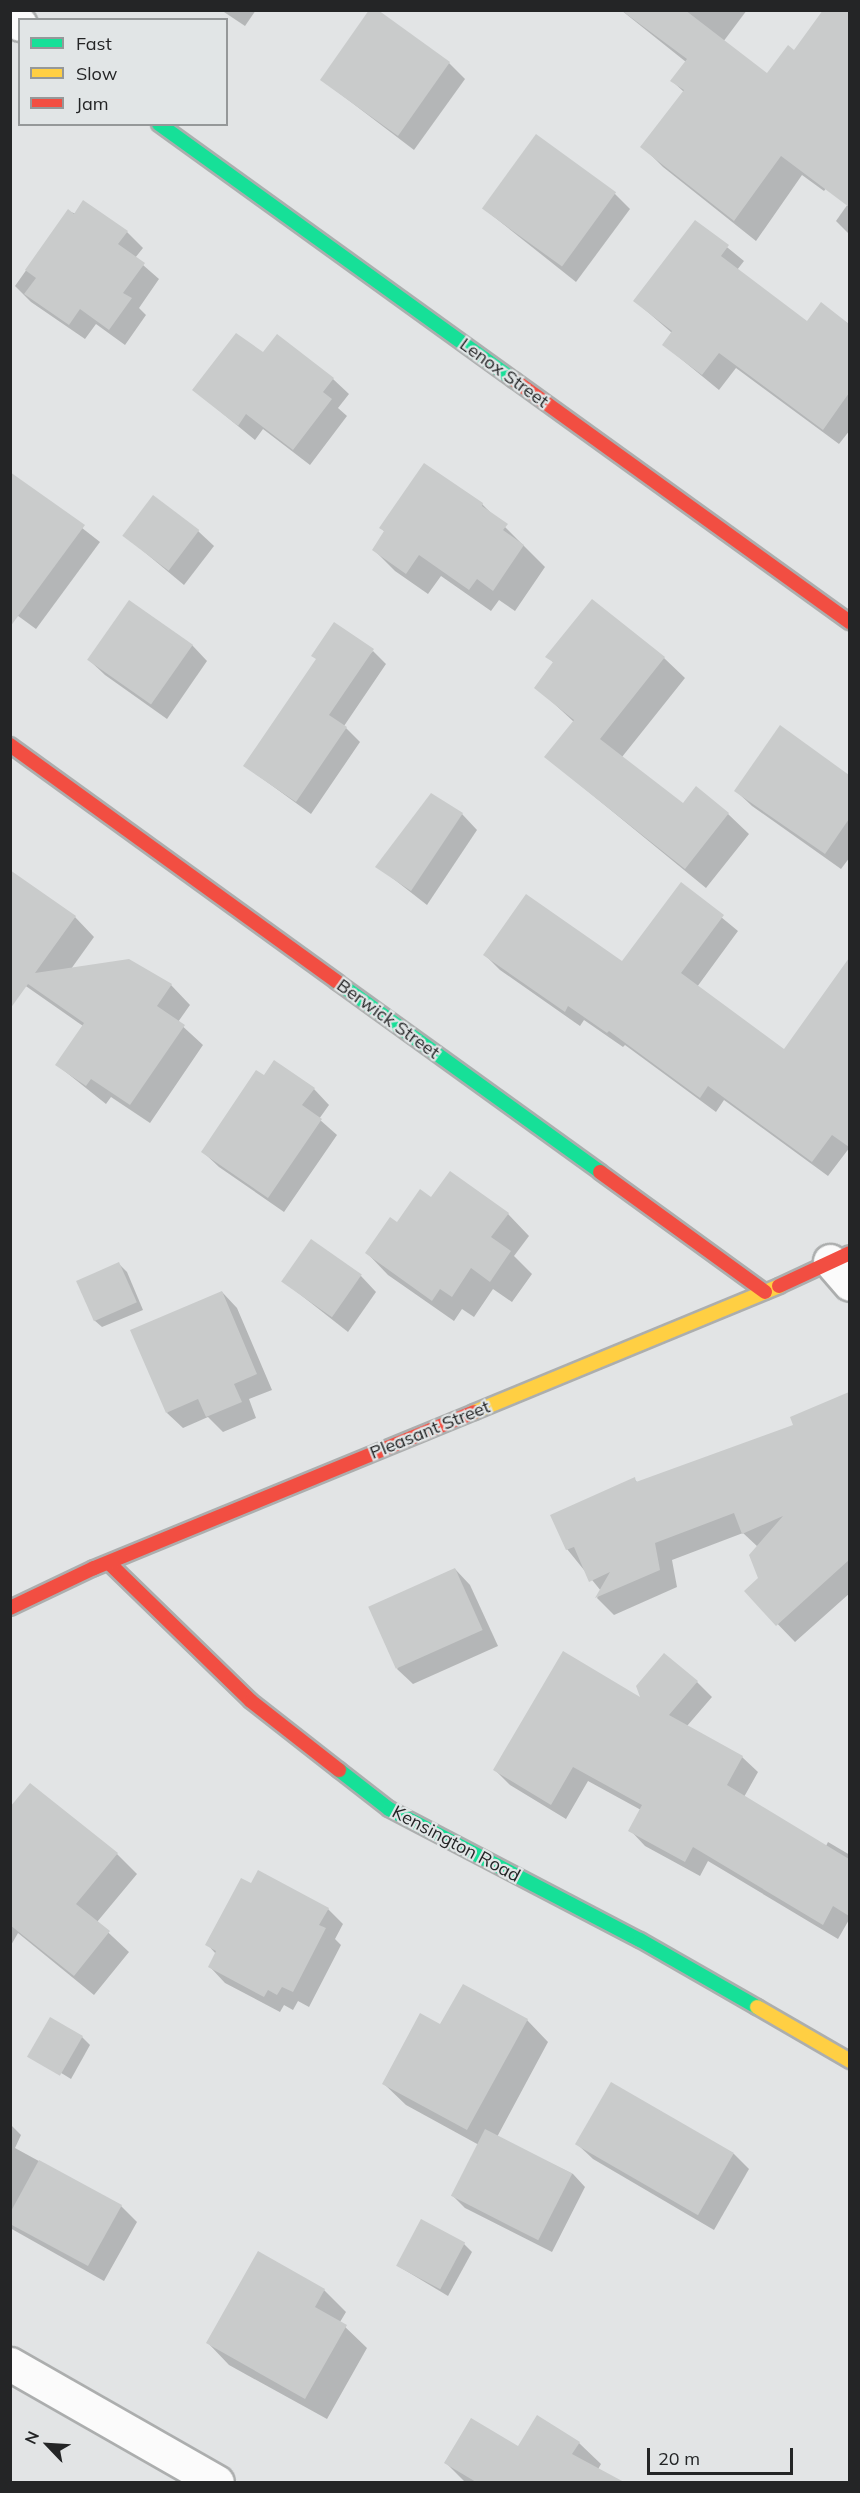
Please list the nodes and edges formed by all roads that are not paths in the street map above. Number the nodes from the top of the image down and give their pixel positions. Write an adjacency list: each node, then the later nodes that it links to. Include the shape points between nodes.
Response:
1 (162, 126): 2 (street, Lenox Street)
2 (849, 622)
3 (10, 745): 5 (street, Berwick Street)
4 (843, 1266): 5 (street, Pleasant Street)
5 (765, 1292): 6 (street, Pleasant Street)
6 (109, 1563): 7 (street, Pleasant Street); 8 (street, Kensington Road, via 251,1701 389,1809 640,1940)
7 (10, 1608)
8 (849, 2061)
9 (10, 2364): 10 (street)
10 (217, 2482)

